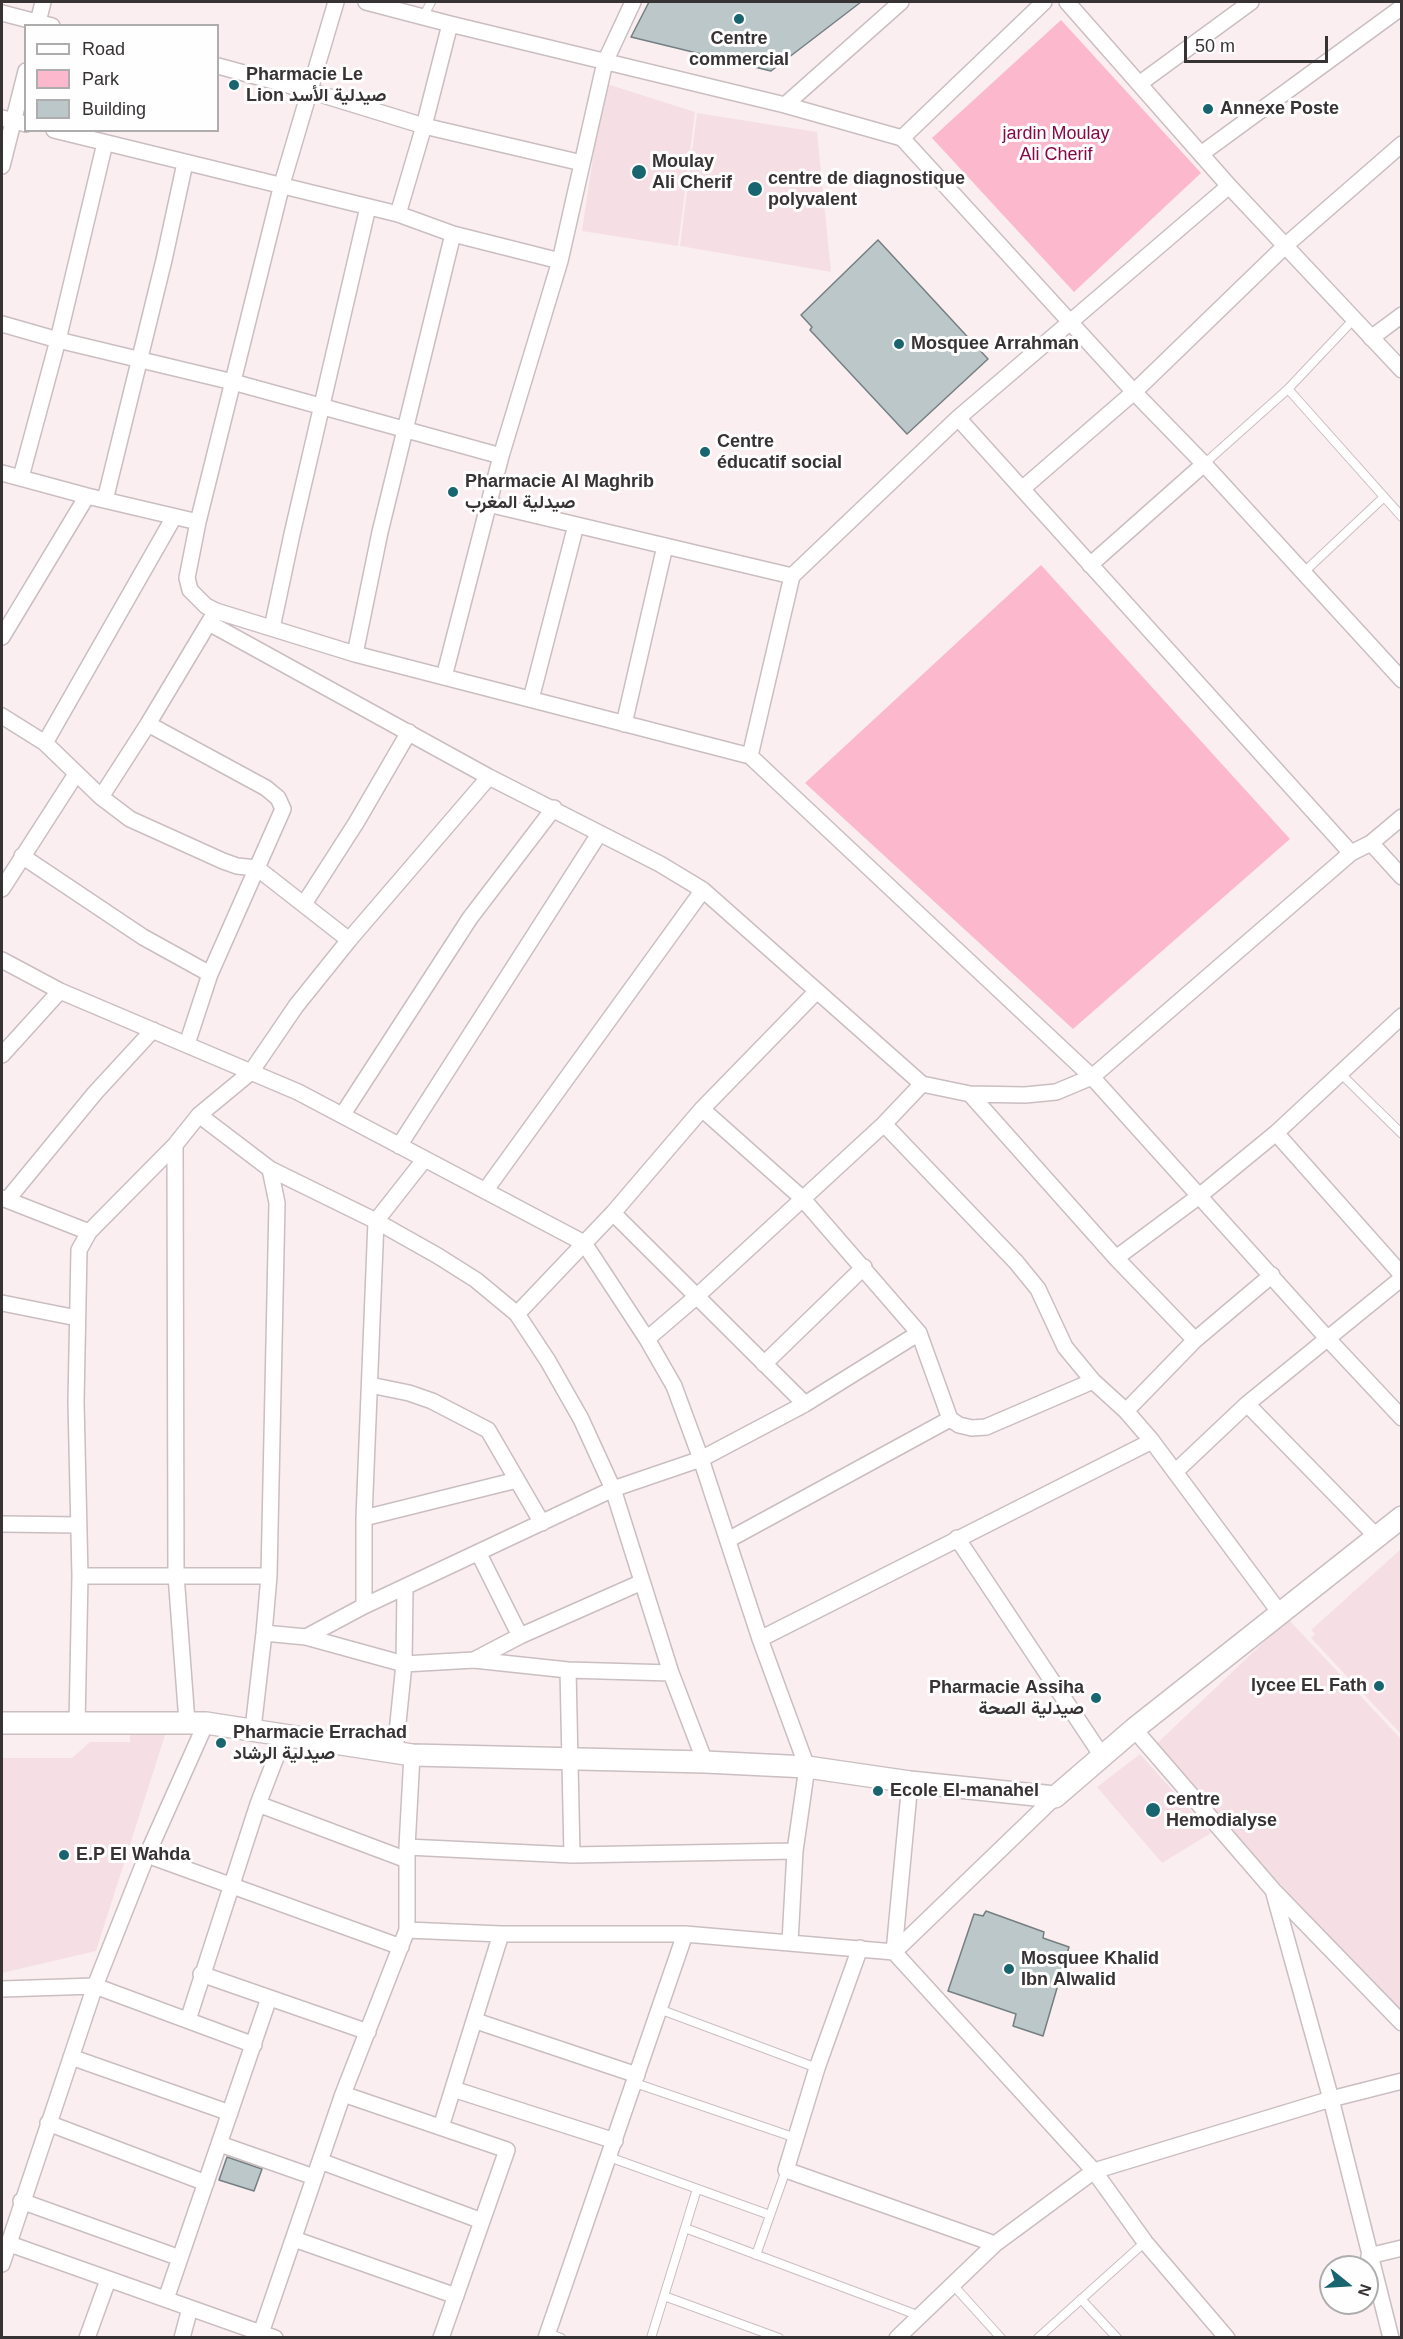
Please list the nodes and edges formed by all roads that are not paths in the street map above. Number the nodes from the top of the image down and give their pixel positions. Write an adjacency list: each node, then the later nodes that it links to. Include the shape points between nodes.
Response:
1 (43, 2): 13 (street)
2 (336, 2): 19 (street)
3 (366, 2): 12 (street)
4 (431, 2): 12 (lane)
5 (633, 2): 15 (street)
6 (902, 2): 20 (street)
7 (1044, 2): 24 (street)
8 (1067, 2): 18 (street)
9 (1251, 2): 18 (street)
10 (1401, 7): 27 (street)
11 (2, 13): 13 (street)
12 (423, 17): 14 (street)
13 (42, 24)
14 (450, 24): 15 (street); 22 (street)
15 (605, 62): 20 (street); 28 (street)
16 (219, 66): 19 (street)
17 (24, 79): 21 (street)
18 (1139, 84): 27 (street)
19 (310, 91): 22 (street); 31 (street)
20 (785, 105): 24 (street)
21 (13, 121): 30 (street)
22 (424, 126): 28 (street); 34 (street)
23 (62, 132): 25 (street)
24 (902, 138): 40 (street)
25 (105, 143): 29 (street); 43 (street)
26 (1401, 144): 36 (street)
27 (1201, 154): 32 (street)
28 (582, 163): 37 (street)
29 (185, 164): 31 (street); 44 (street)
30 (2, 166)
31 (282, 184): 33 (street); 46 (street)
32 (1229, 186): 36 (street); 40 (street)
33 (368, 207): 34 (street); 49 (street)
34 (398, 214): 35 (street)
35 (453, 234): 37 (street); 51 (street)
36 (1286, 245): 39 (street); 48 (street)
37 (560, 261): 52 (street)
38 (1401, 315): 42 (street)
39 (1354, 319): 42 (street); 47 (lane)
40 (1071, 322): 48 (street); 50 (street)
41 (2, 324): 43 (street)
42 (1371, 338): 45 (street)
43 (58, 340): 44 (street); 55 (street)
44 (139, 358): 46 (street); 59 (street)
45 (1400, 364)
46 (233, 382): 49 (street); 63 (street)
47 (1288, 388): 53 (lane); 58 (lane)
48 (1134, 392): 53 (street); 56 (street)
49 (321, 407): 51 (street); 70 (street)
50 (958, 418): 56 (street); 68 (street)
51 (406, 431): 52 (street); 72 (street, via 380,531)
52 (501, 456): 60 (street)
53 (1204, 464): 66 (street); 67 (street)
54 (2, 473): 55 (street)
55 (21, 477): 57 (street)
56 (1022, 489): 66 (street)
57 (87, 496): 59 (street); 71 (street)
58 (1384, 497): 61 (lane); 67 (lane)
59 (105, 500): 62 (street)
60 (488, 504): 64 (street); 73 (street)
61 (1401, 517)
62 (174, 518): 63 (street); 80 (street)
63 (198, 522): 69 (street, via 187,578 190,590)
64 (576, 525): 65 (street); 75 (street)
65 (665, 546): 68 (street); 78 (street)
66 (1090, 565): 89 (street)
67 (1304, 573): 74 (street)
68 (792, 576): 81 (street)
69 (212, 617): 70 (street); 77 (street); 79 (street)
70 (272, 628): 72 (street)
71 (2, 637)
72 (355, 654): 73 (street)
73 (444, 677): 75 (street)
74 (1401, 680)
75 (531, 699): 78 (street)
76 (2, 716): 80 (street)
77 (148, 724): 84 (street); 91 (street, via 278,798 282,809)
78 (624, 724): 81 (street)
79 (409, 732): 83 (street); 95 (street)
80 (45, 743): 82 (street)
81 (750, 756): 107 (street)
82 (76, 774): 84 (street); 90 (street)
83 (489, 777): 85 (street); 96 (street)
84 (101, 797): 91 (street, via 152,830 223,861)
85 (554, 808): 87 (street); 111 (street, via 470,918)
86 (1401, 817): 88 (street)
87 (599, 834): 94 (street); 117 (street)
88 (1371, 843): 89 (street); 92 (street)
89 (1351, 853): 107 (street)
90 (22, 856): 93 (street); 98 (street, via 143,938)
91 (257, 868): 95 (street); 98 (street)
92 (1401, 877)
93 (2, 889)
94 (703, 890): 100 (street); 120 (street)
95 (304, 904): 96 (street)
96 (348, 940): 105 (street)
97 (2, 960): 99 (street)
98 (210, 974): 103 (street)
99 (60, 991): 102 (street); 104 (street)
100 (816, 992): 108 (street); 110 (street)
101 (1401, 1016): 106 (street)
102 (153, 1030): 103 (street); 123 (street)
103 (187, 1044): 105 (street)
104 (2, 1055)
105 (251, 1072): 111 (street); 112 (street)
106 (1340, 1073): 114 (street); 115 (lane)
107 (1092, 1077): 109 (street, via 1056,1092); 121 (street)
108 (922, 1084): 109 (street); 113 (street)
109 (970, 1094): 128 (street)
110 (702, 1108): 122 (street); 124 (street)
111 (343, 1114): 117 (street)
112 (199, 1115): 116 (street); 119 (street)
113 (884, 1124): 122 (street); 141 (street, via 1038,1289 1065,1347)
114 (1276, 1132): 121 (street); 131 (street)
115 (1401, 1134)
116 (175, 1145): 126 (street); 162 (street)
117 (399, 1146): 118 (street)
118 (424, 1160): 120 (street); 125 (street)
119 (270, 1169): 125 (street); 164 (street, via 277,1203)
120 (485, 1191): 127 (street)
121 (1198, 1197): 128 (street); 130 (street)
122 (802, 1198): 129 (street); 132 (street)
123 (4, 1199): 126 (street)
124 (613, 1213): 127 (street); 132 (street)
125 (376, 1221): 134 (street, via 476,1280); 142 (street)
126 (89, 1232): 135 (street, via 80,1250)
127 (584, 1243): 134 (street); 138 (street)
128 (1116, 1258): 139 (street)
129 (864, 1268): 136 (street); 140 (street)
130 (1272, 1275): 137 (street); 139 (street)
131 (1401, 1276): 137 (street)
132 (696, 1297): 138 (street); 140 (street)
133 (2, 1304): 135 (street)
134 (517, 1314): 152 (street, via 581,1419)
135 (77, 1317): 157 (street)
136 (919, 1333): 143 (street); 147 (street)
137 (1326, 1338): 144 (street); 146 (street)
138 (647, 1339): 149 (street, via 674,1386)
139 (1195, 1340): 145 (street)
140 (764, 1364): 143 (street)
141 (1093, 1381): 145 (street); 147 (street, via 986,1427 966,1426)
142 (370, 1385): 151 (street, via 432,1401 478,1423 494,1437); 154 (street)
143 (805, 1404): 149 (street)
144 (1247, 1404): 150 (street); 158 (street)
145 (1126, 1411): 148 (street)
146 (1401, 1418)
147 (950, 1419): 160 (street)
148 (1152, 1441): 150 (street); 159 (street)
149 (701, 1460): 152 (street); 160 (street)
150 (1174, 1472): 168 (street)
151 (517, 1480): 154 (street); 155 (street)
152 (614, 1490): 155 (street); 165 (street)
153 (1401, 1517): 158 (main road)
154 (364, 1518): 167 (street)
155 (542, 1523): 161 (street)
156 (2, 1524): 157 (street)
157 (79, 1525): 163 (street)
158 (1377, 1537): 168 (main road)
159 (957, 1538): 172 (street); 184 (street)
160 (728, 1540): 172 (street)
161 (479, 1554): 166 (street); 170 (street)
162 (176, 1575): 163 (street); 164 (street); 178 (street)
163 (80, 1576): 179 (street)
164 (268, 1576): 169 (street)
165 (642, 1582): 170 (street); 176 (street)
166 (405, 1589): 167 (street); 174 (street)
167 (364, 1606): 171 (street)
168 (1280, 1613): 181 (main road)
169 (264, 1633): 171 (street); 180 (street)
170 (520, 1636): 173 (street)
171 (306, 1637): 174 (street)
172 (760, 1639): 187 (street)
173 (474, 1660): 174 (street); 175 (street)
174 (404, 1664): 183 (street)
175 (568, 1670): 176 (street); 185 (street)
176 (671, 1673): 186 (street)
177 (2, 1723): 179 (main road)
178 (196, 1723): 179 (main road); 180 (main road); 193 (street)
179 (77, 1725)
180 (253, 1729): 182 (main road)
181 (1134, 1729): 184 (main road); 196 (street)
182 (285, 1734): 183 (main road); 190 (street)
183 (403, 1753): 185 (main road); 192 (street)
184 (1102, 1755): 189 (main road)
185 (569, 1759): 186 (main road); 194 (street)
186 (705, 1762): 187 (main road)
187 (807, 1767): 188 (main road); 191 (street)
188 (910, 1782): 189 (main road); 203 (street)
189 (1055, 1797): 203 (street)
190 (258, 1804): 192 (street); 195 (street)
191 (795, 1851): 194 (street); 200 (street)
192 (407, 1853): 194 (street); 197 (street)
193 (147, 1855): 195 (street); 205 (street)
194 (572, 1855)
195 (232, 1887): 201 (street); 204 (street)
196 (1273, 1890): 211 (street); 220 (street)
197 (407, 1930): 198 (street); 201 (street)
198 (501, 1934): 199 (street); 210 (street)
199 (685, 1934): 200 (street); 208 (street)
200 (790, 1942): 202 (street)
201 (401, 1947): 212 (street)
202 (860, 1948): 203 (street); 215 (street)
203 (894, 1952): 230 (street)
204 (201, 1974): 207 (street); 209 (street)
205 (95, 1986): 206 (street); 209 (street); 214 (street)
206 (2, 1989)
207 (269, 1998): 212 (street); 213 (street)
208 (659, 2009): 215 (lane); 216 (street)
209 (188, 2020): 213 (street)
210 (476, 2021): 216 (street); 218 (street)
211 (1401, 2023)
212 (368, 2031): 219 (street)
213 (254, 2045): 221 (street)
214 (71, 2056): 221 (street); 222 (street)
215 (817, 2068): 224 (street)
216 (636, 2079): 224 (lane); 225 (street)
217 (1401, 2081): 220 (street)
218 (453, 2089): 223 (street); 225 (street)
219 (343, 2094): 223 (street); 228 (street)
220 (1331, 2099): 230 (street); 244 (street)
221 (230, 2113): 226 (street)
222 (48, 2123): 232 (street); 234 (street)
223 (441, 2127): 236 (street, via 507,2150)
224 (796, 2138): 229 (street)
225 (615, 2141): 227 (street)
226 (220, 2144): 231 (street); 232 (street)
227 (609, 2157): 233 (lane); 258 (street)
228 (320, 2161): 231 (street); 236 (street)
229 (786, 2170): 235 (lane); 241 (street)
230 (1094, 2171): 239 (street); 241 (street)
231 (314, 2177): 238 (street)
232 (206, 2183): 246 (street)
233 (697, 2188): 235 (lane); 237 (lane)
234 (21, 2201): 240 (street); 246 (street)
235 (770, 2215): 243 (lane)
236 (482, 2221): 251 (street)
237 (685, 2228): 243 (lane); 252 (lane)
238 (294, 2239): 251 (street); 257 (street)
239 (1145, 2242): 254 (lane); 268 (street)
240 (7, 2243): 247 (street); 248 (street)
241 (995, 2244): 249 (street)
242 (1401, 2248): 245 (street)
243 (756, 2255): 256 (lane)
244 (1369, 2255)
245 (1373, 2255)
246 (180, 2258): 253 (street)
247 (2, 2264)
248 (108, 2280): 253 (street); 259 (street)
249 (952, 2285): 256 (street); 265 (lane)
250 (1379, 2293): 269 (street)
251 (456, 2296): 261 (street)
252 (664, 2296): 262 (lane); 263 (lane)
253 (165, 2299): 255 (street)
254 (1081, 2299): 266 (lane); 267 (lane)
255 (190, 2308): 257 (street); 260 (street)
256 (920, 2316): 264 (street)
257 (268, 2335)
258 (552, 2336)
259 (87, 2337)
260 (182, 2337)
261 (441, 2337)
262 (651, 2337)
263 (779, 2337)
264 (897, 2337)
265 (1002, 2337)
266 (1038, 2337)
267 (1117, 2337)
268 (1227, 2337)
269 (1391, 2337)

